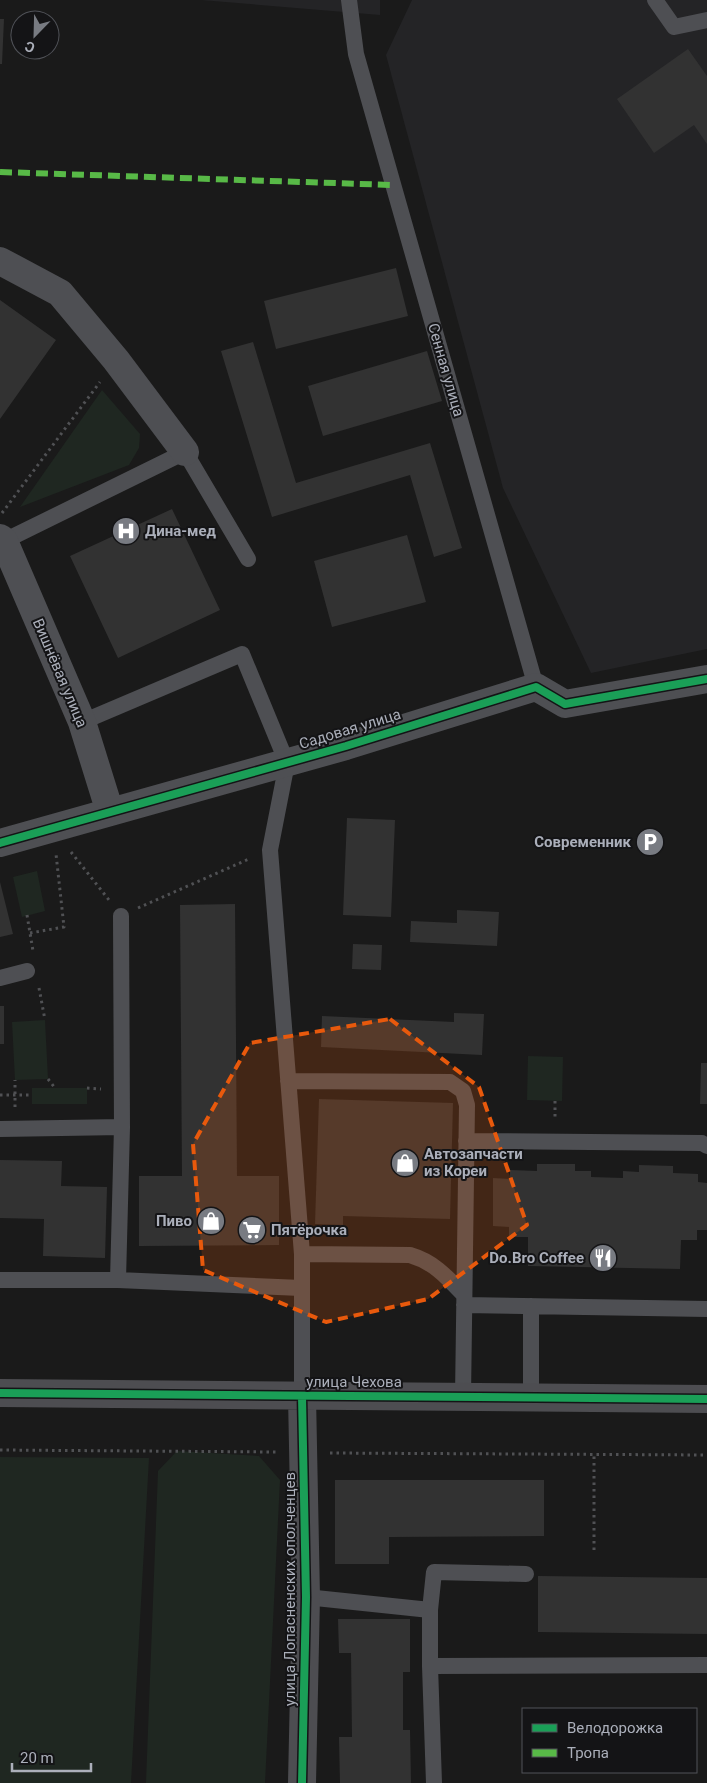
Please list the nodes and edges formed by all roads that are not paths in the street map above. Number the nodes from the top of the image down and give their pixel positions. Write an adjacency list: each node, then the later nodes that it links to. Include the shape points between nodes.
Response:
1 (349, 0): 9 (lane, Сенная улица, via 356,54)
2 (655, 0): 3 (lane, via 674,27)
3 (707, 20)
4 (0, 261): 5 (street, via 60,293 116,360)
5 (185, 452): 6 (lane); 7 (lane)
6 (2, 540): 10 (street, Вишнёвая улица)
7 (248, 559)
8 (707, 679): 9 (street, via 564,704)
9 (536, 687): 11 (street, Садовая улица)
10 (82, 722): 11 (lane, via 242,654); 12 (street, Вишнёвая улица)
11 (287, 763): 12 (street, Садовая улица); 17 (lane, via 270,850)
12 (110, 812): 13 (street, Садовая улица)
13 (0, 843)
14 (121, 916): 18 (lane)
15 (30, 965): 16 (lane)
16 (0, 978)
17 (288, 1082): 20 (lane, via 450,1082 463,1091 467,1105); 22 (lane)
18 (122, 1127): 19 (lane); 24 (lane)
19 (7, 1129)
20 (466, 1141): 21 (lane, via 702,1143); 26 (lane)
21 (707, 1146)
22 (302, 1254): 25 (lane); 26 (lane, via 410,1255 437,1267)
23 (0, 1280): 24 (lane)
24 (118, 1280): 25 (lane)
25 (301, 1288): 30 (lane)
26 (464, 1300): 27 (lane); 31 (lane)
27 (531, 1306): 28 (lane); 32 (lane)
28 (707, 1309)
29 (0, 1392): 30 (street, улица Чехова)
30 (302, 1396): 31 (street, улица Чехова); 35 (street, улица Лопасненских ополченцев)
31 (463, 1397): 32 (street, улица Чехова)
32 (531, 1398): 33 (street, улица Чехова)
33 (707, 1399)
34 (526, 1574): 36 (lane, via 434,1572)
35 (306, 1597): 36 (lane); 39 (street, улица Лопасненских ополченцев)
36 (430, 1610): 38 (lane)
37 (707, 1665): 38 (lane)
38 (430, 1666): 40 (lane)
39 (302, 1783)
40 (434, 1783)

